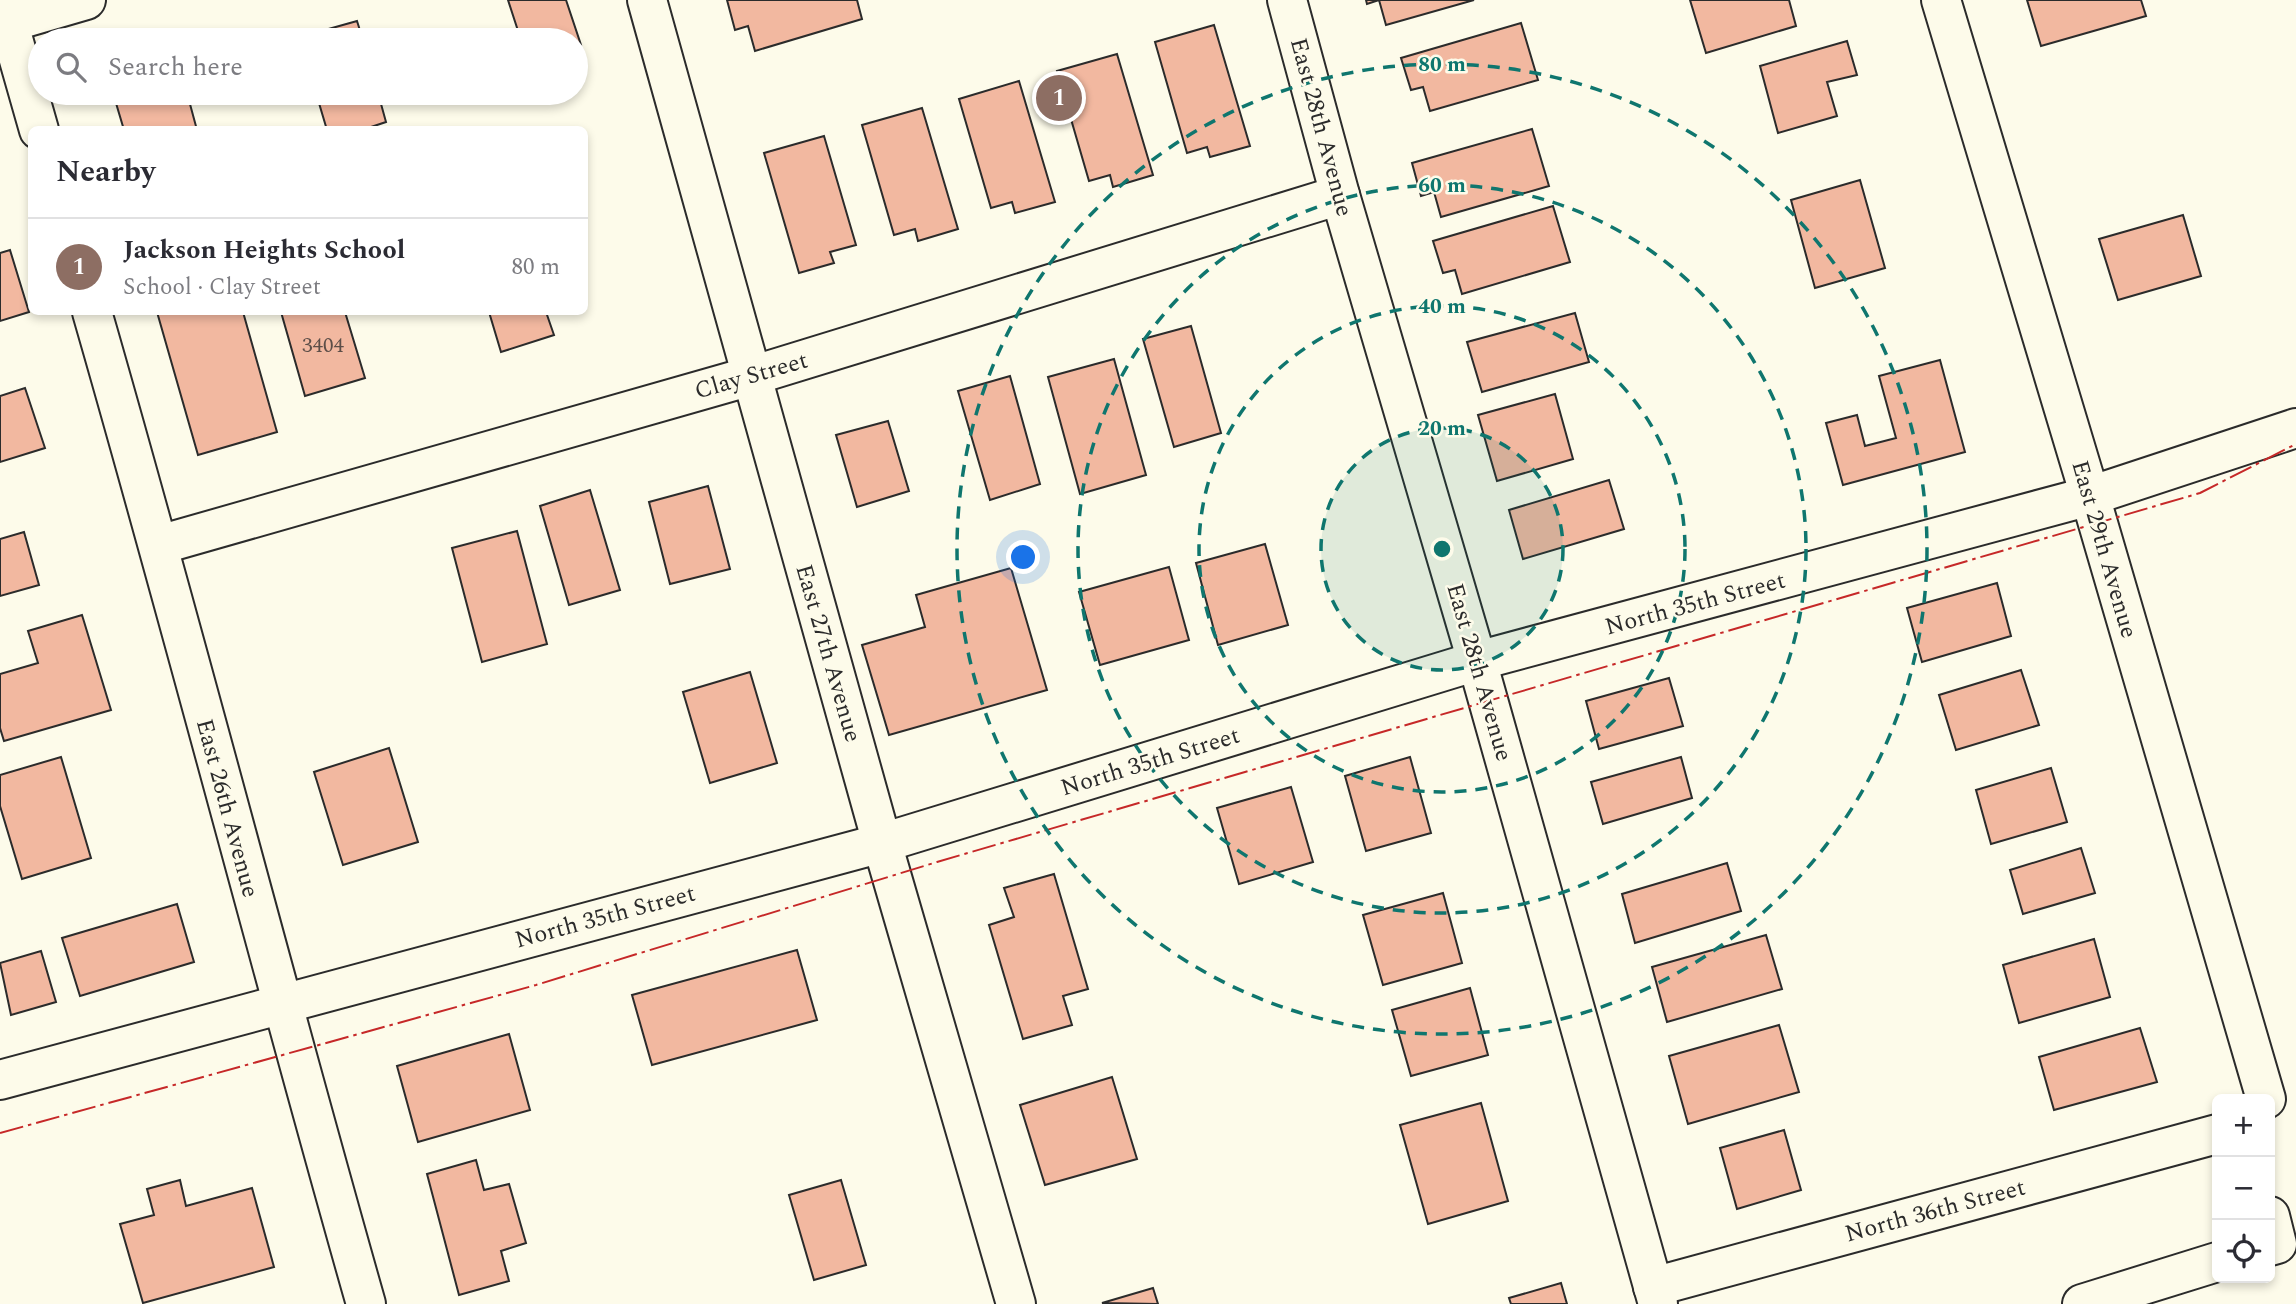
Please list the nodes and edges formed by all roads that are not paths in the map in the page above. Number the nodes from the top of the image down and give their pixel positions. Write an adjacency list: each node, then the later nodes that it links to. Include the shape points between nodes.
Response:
1 (86, 0): 5 (street)
2 (647, 0): 11 (street, East 27th Avenue)
3 (1287, 0): 9 (street, East 28th Avenue)
4 (1941, 0): 13 (street, East 29th Avenue)
5 (3, 16): 6 (street)
6 (28, 95)
7 (31, 105): 8 (street)
8 (38, 126)
9 (1340, 195): 11 (street, Clay Street); 15 (street, East 28th Avenue)
10 (93, 315): 14 (street, East 26th Avenue)
11 (751, 376): 14 (street, Clay Street); 16 (street, East 27th Avenue)
12 (2296, 428): 13 (street, North 35th Street)
13 (2090, 496): 15 (street, North 35th Street); 19 (street, East 29th Avenue)
14 (159, 545): 17 (street, East 26th Avenue)
15 (1477, 662): 16 (street, North 35th Street); 22 (street, East 28th Avenue)
16 (882, 843): 17 (street, North 35th Street); 24 (street, East 27th Avenue)
17 (280, 1003): 18 (street, North 35th Street); 23 (street, East 26th Avenue)
18 (0, 1080)
19 (2263, 1094)
20 (2212, 1135): 22 (street, North 36th Street)
21 (2212, 1264): 25 (street)
22 (1656, 1296)
23 (366, 1304)
24 (1016, 1304)
25 (2082, 1304)

